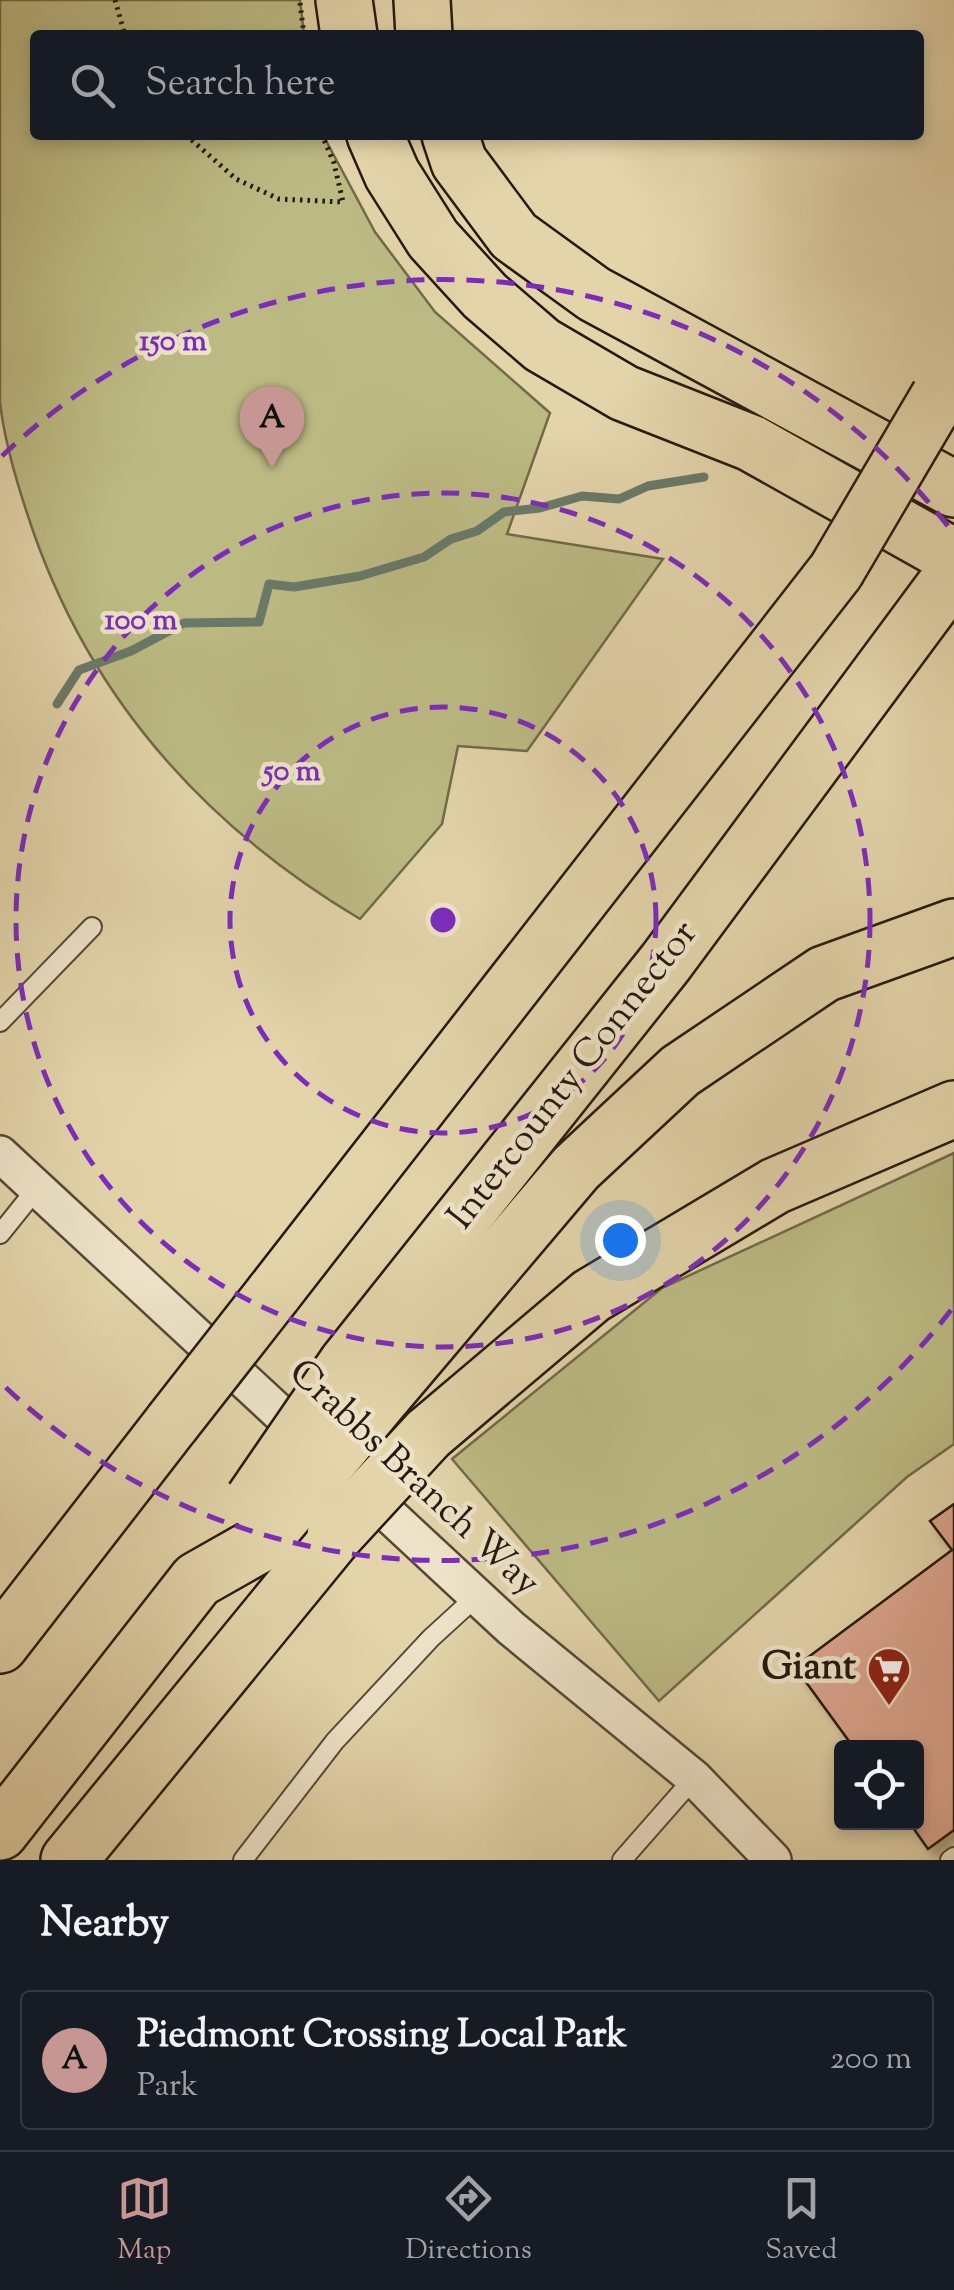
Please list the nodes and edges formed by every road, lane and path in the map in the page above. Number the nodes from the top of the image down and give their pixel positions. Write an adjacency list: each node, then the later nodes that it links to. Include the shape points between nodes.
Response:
1 (115, 0): 4 (path)
2 (344, 0): 5 (highway)
3 (422, 0): 6 (highway)
4 (124, 30)
5 (349, 30)
6 (424, 30)
7 (192, 140): 8 (path, via 236,179 280,198 343,202)
8 (324, 140)
9 (377, 140): 13 (highway, via 433,239 542,345 624,393 751,444)
10 (452, 140): 12 (highway, via 459,162 514,236 594,294)
11 (949, 394): 24 (highway, bridge, via 836,571)
12 (954, 489)
13 (954, 557)
14 (954, 574): 22 (highway, Intercounty Connector)
15 (954, 927): 22 (highway, via 824,974 680,1071)
16 (92, 928): 17 (lane)
17 (0, 1022)
18 (954, 1109): 27 (highway, bridge, via 775,1186 591,1296 428,1434 335,1534)
19 (0, 1154): 20 (street, Crabbs Branch Way)
20 (38, 1188): 21 (lane); 23 (street, Crabbs Branch Way)
21 (0, 1234)
22 (365, 1379): 26 (highway, Intercounty Connector, bridge)
23 (477, 1596): 25 (street, Crabbs Branch Way); 28 (lane, via 335,1740)
24 (0, 1644)
25 (694, 1778): 29 (lane); 30 (street, Crabbs Branch Way)
26 (0, 1832)
27 (69, 1860)
28 (242, 1860)
29 (622, 1860)
30 (773, 1860)

